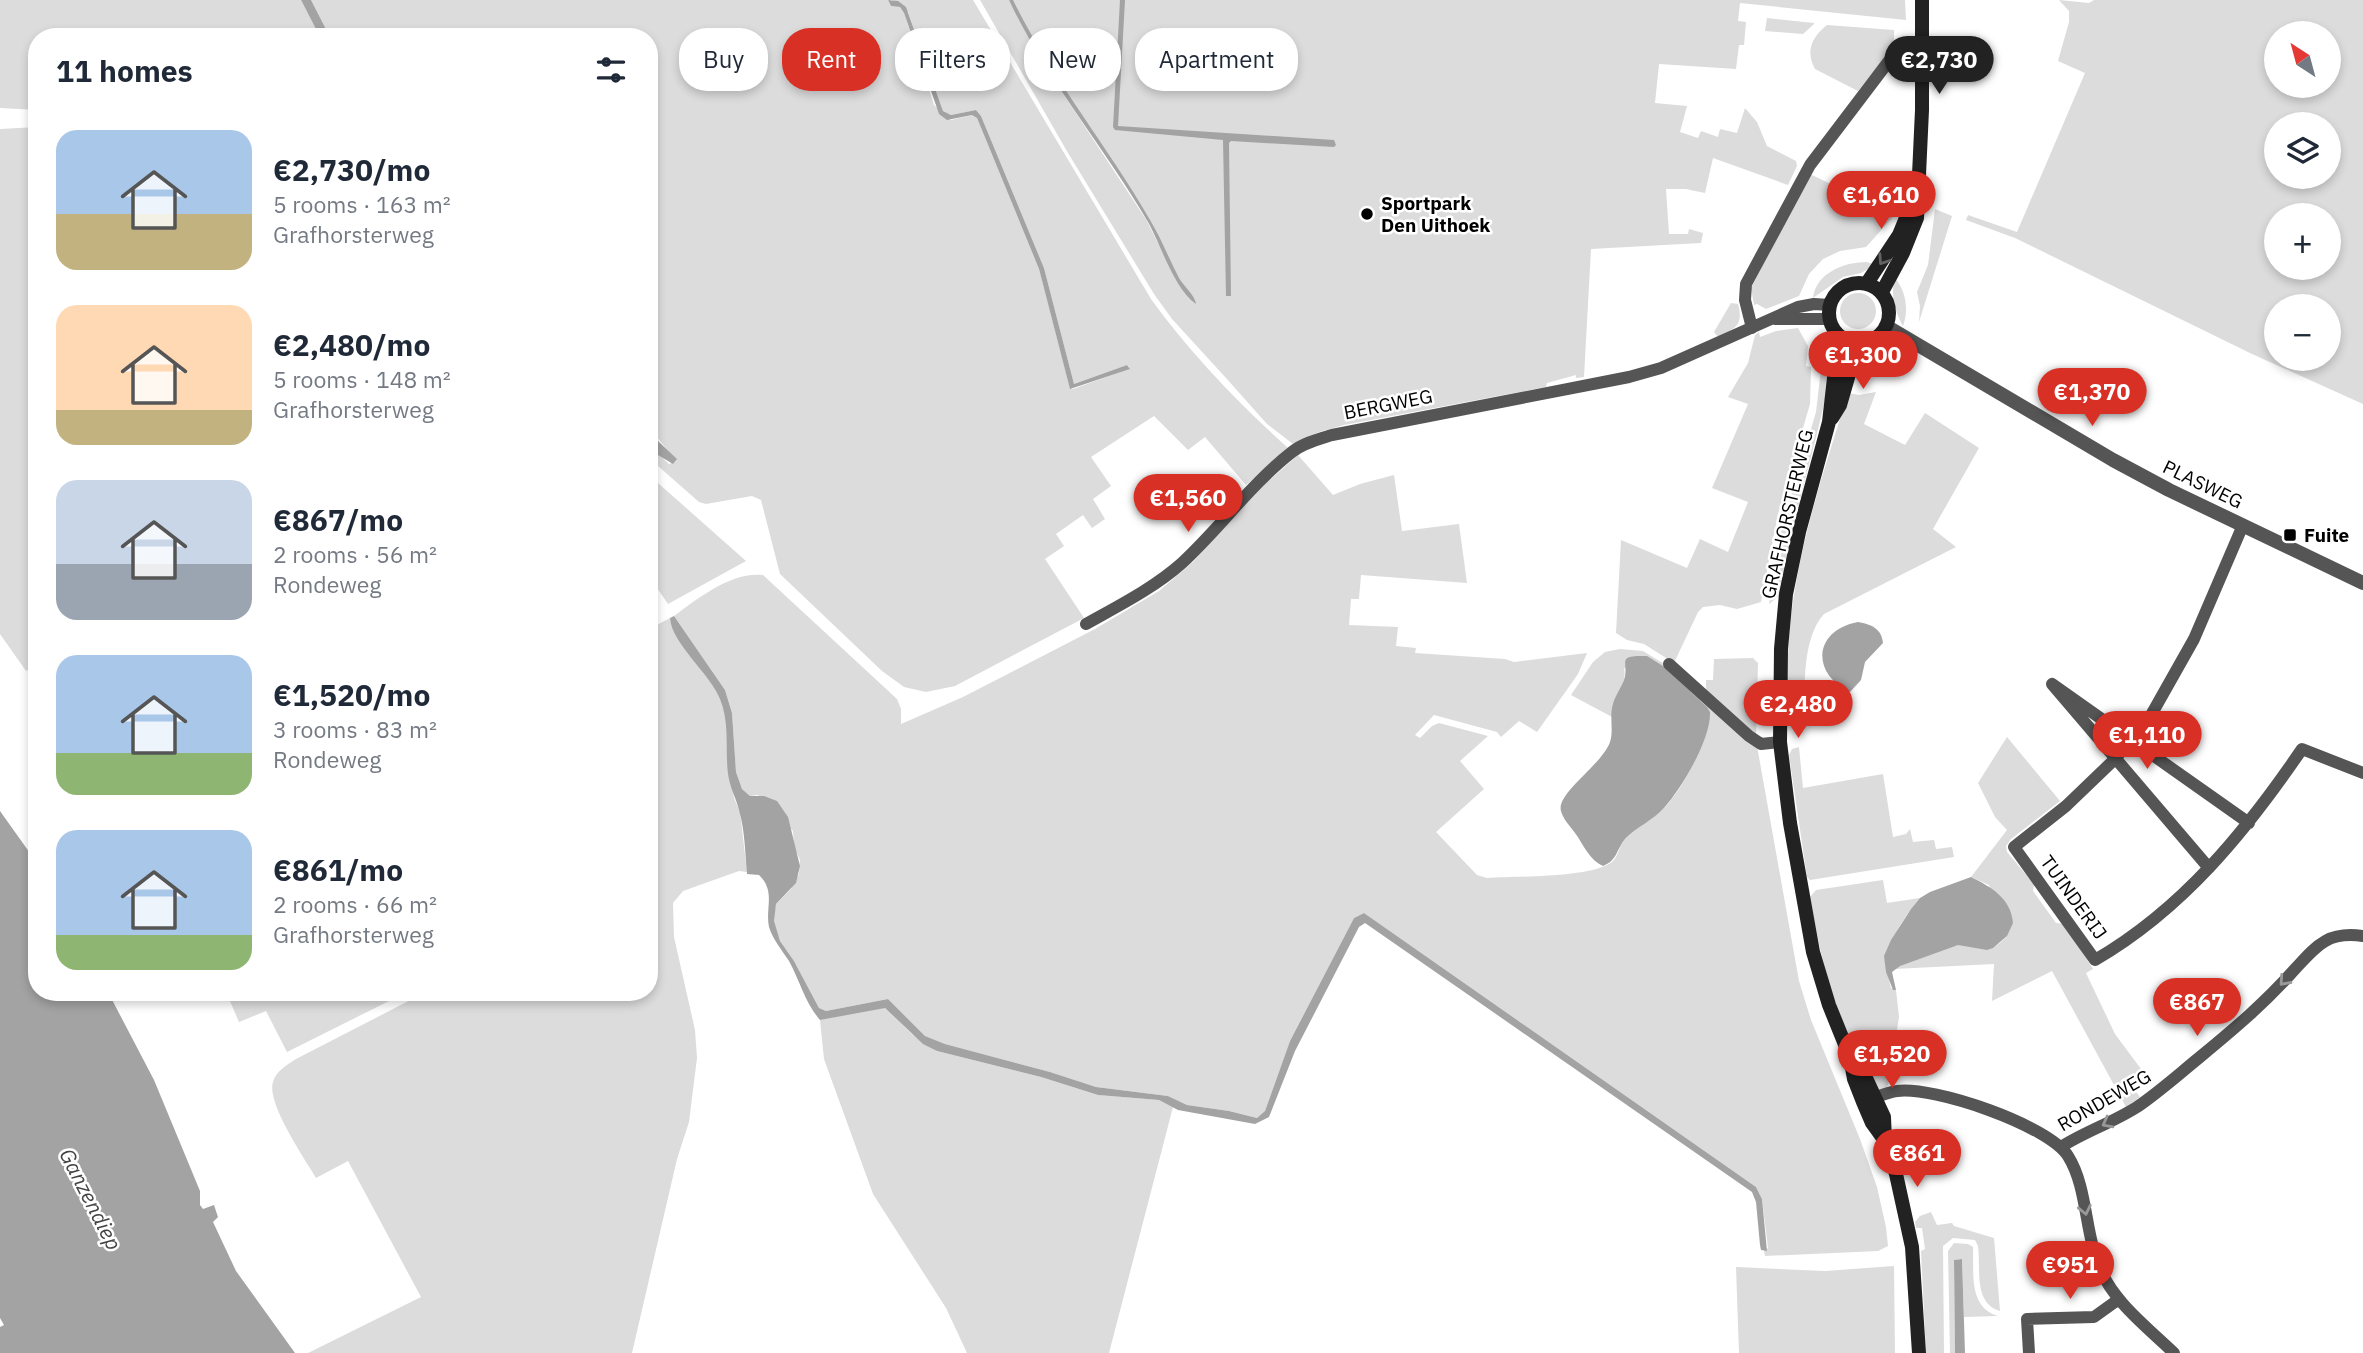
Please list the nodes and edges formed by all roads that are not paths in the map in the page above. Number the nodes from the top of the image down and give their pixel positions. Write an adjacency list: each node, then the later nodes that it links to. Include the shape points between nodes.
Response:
1 (1922, 0): 2 (main road)
2 (1923, 47): 3 (main road); 8 (street, via 1898,49 1810,165 1746,284)
3 (1916, 191): 4 (main road, one-way to 4, via 1899,235); 5 (main road, via 1914,228)
4 (1867, 283): 5 (main road); 6 (main road, via 1841,288)
5 (1882, 292): 7 (main road, via 1889,305)
6 (1830, 312): 8 (street, BERGWEG, via 1807,304); 9 (main road, via 1835,331)
7 (1886, 327): 9 (main road, via 1872,340); 10 (street, PLASWEG, via 2113,460)
8 (1752, 328): 12 (street, BERGWEG, via 1629,377 1309,443 1294,450 1267,475 1180,565)
9 (1852, 341): 15 (main road, GRAFHORSTERWEG, via 1835,379 1829,422 1786,594)
10 (2243, 525): 11 (street, PLASWEG); 14 (street, TUINDERIJ, via 2194,639 2150,717)
11 (2363, 583)
12 (1086, 624)
13 (1669, 664): 15 (street, via 1749,736 1761,744)
14 (2131, 740): 16 (street, TUINDERIJ); 16 (street, via 2052,684); 18 (street)
15 (1780, 741): 21 (main road, GRAFHORSTERWEG, via 1813,952 1850,1057 1865,1076)
16 (2115, 760): 19 (street); 19 (street, TUINDERIJ, via 2014,847 2095,960 2147,925)
17 (2363, 774): 18 (street, TUINDERIJ, via 2302,749)
18 (2249, 823): 19 (street, TUINDERIJ)
19 (2209, 869)
20 (2363, 936): 22 (street, RONDEWEG, one-way to 22, via 2334,936 2320,943 2259,1008 2160,1090)
21 (1869, 1100): 22 (street, RONDEWEG, via 1906,1091 1966,1102 2019,1123); 24 (main road, GRAFHORSTERWEG, via 1884,1117 1885,1141 1912,1247)
22 (2061, 1147): 23 (street, one-way to 23, via 2074,1171 2098,1265)
23 (2119, 1299): 25 (street, via 2094,1317 2027,1319); 26 (street)
24 (1919, 1353)
25 (2029, 1353)
26 (2174, 1353)

